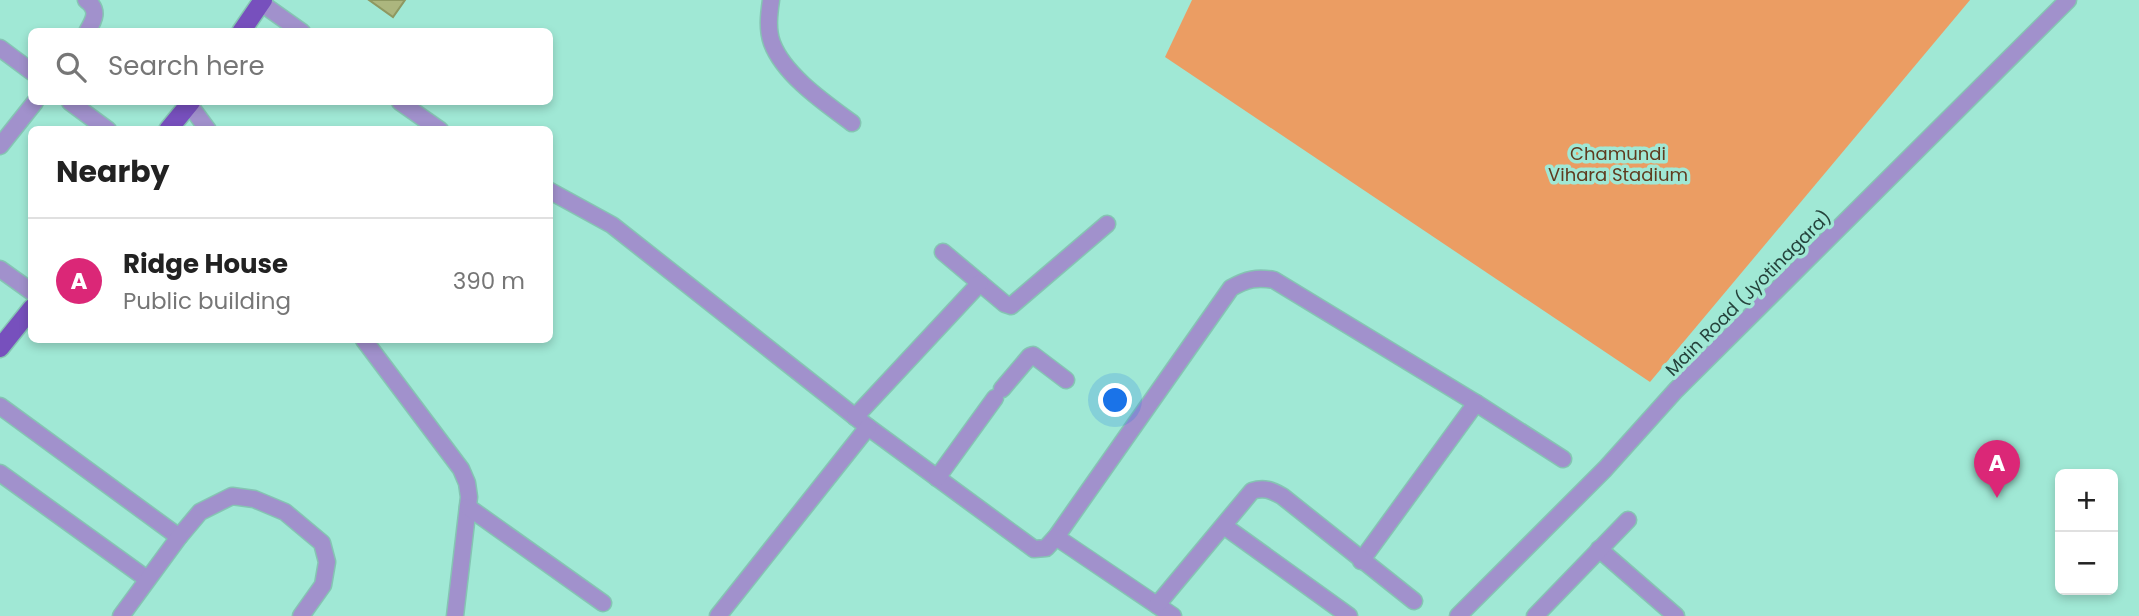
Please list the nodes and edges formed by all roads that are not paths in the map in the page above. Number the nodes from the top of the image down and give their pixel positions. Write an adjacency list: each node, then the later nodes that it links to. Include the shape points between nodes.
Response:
1 (86, 0): 5 (street, via 96,14)
2 (771, 0): 15 (street, via 768,21 779,57 814,95)
3 (2068, 0): 55 (street, Main Road (Jyotinagara), via 1676,390 1605,469)
4 (262, 1): 6 (main road); 7 (street)
5 (89, 28)
6 (244, 28)
7 (297, 28)
8 (0, 48): 9 (street)
9 (28, 69)
10 (33, 105): 20 (street)
11 (75, 105): 16 (street)
12 (188, 105): 17 (main road)
13 (191, 105): 18 (street)
14 (404, 105): 19 (street)
15 (852, 123)
16 (103, 126)
17 (171, 126)
18 (205, 126)
19 (434, 126)
20 (0, 146)
21 (553, 193): 33 (street, via 612,225)
22 (1107, 224): 25 (street, via 1013,305 1005,304)
23 (943, 252): 25 (street)
24 (0, 269): 26 (street)
25 (980, 283): 33 (street)
26 (28, 289)
27 (28, 313): 29 (main road)
28 (366, 343): 37 (street, via 461,469)
29 (0, 348)
30 (1066, 380): 36 (street, via 1030,356)
31 (1476, 403): 34 (street); 41 (street, via 1274,280 1246,280 1231,288); 43 (street)
32 (0, 406): 40 (street)
33 (862, 422): 36 (street); 52 (street)
34 (1563, 459)
35 (0, 473): 44 (street)
36 (937, 478): 41 (street, via 1034,549 1046,548)
37 (468, 507): 46 (street); 51 (street)
38 (1628, 520): 42 (street)
39 (1224, 526): 43 (street, via 1252,491 1269,489); 47 (street); 54 (street)
40 (179, 537): 44 (street); 50 (street, via 200,512 232,496 285,512 322,543 327,562 323,585)
41 (1056, 537): 47 (street)
42 (1599, 549): 48 (street); 56 (street)
43 (1361, 561): 45 (street)
44 (147, 579): 49 (street)
45 (1414, 601)
46 (603, 603)
47 (1157, 605): 53 (street)
48 (1539, 615)
49 (121, 616)
50 (301, 616)
51 (455, 616)
52 (718, 616)
53 (1173, 616)
54 (1349, 616)
55 (1458, 616)
56 (1676, 616)

